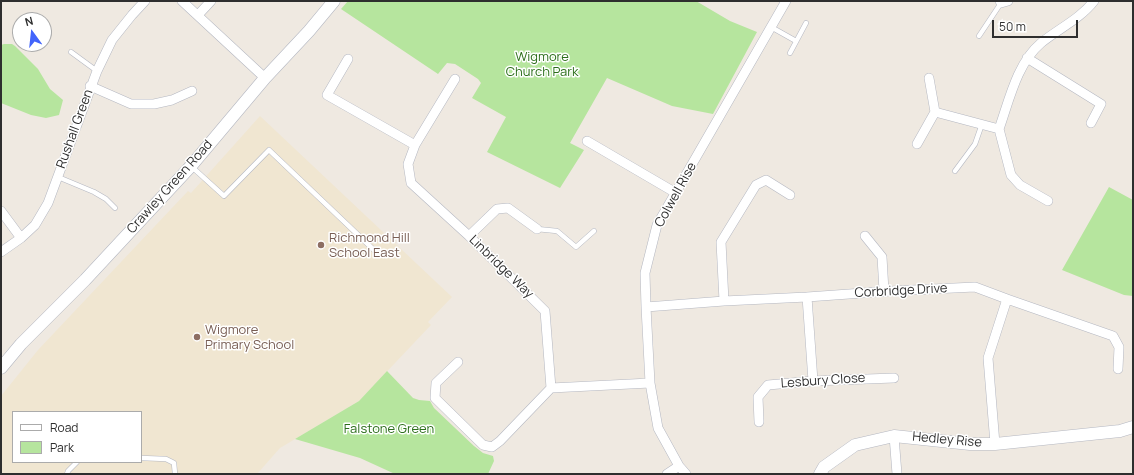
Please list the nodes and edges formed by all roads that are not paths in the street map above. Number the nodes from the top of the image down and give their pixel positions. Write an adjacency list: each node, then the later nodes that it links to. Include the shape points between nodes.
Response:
1 (145, 1): 17 (street, Rushall Green, via 112,40)
2 (182, 1): 8 (street)
3 (211, 1): 8 (street)
4 (334, 1): 18 (street, Crawley Green Road)
5 (786, 1): 10 (street, Colwell Rise)
6 (1003, 2): 11 (lane)
7 (1092, 2): 15 (street, via 1073,21 1040,44)
8 (198, 15): 18 (street)
9 (806, 23): 12 (lane)
10 (771, 27): 12 (lane); 33 (street, Colwell Rise)
11 (978, 36)
12 (796, 41): 14 (lane)
13 (72, 52): 17 (lane)
14 (790, 53)
15 (1027, 58): 24 (street, via 1101,104); 26 (street, via 1019,72)
16 (348, 59): 29 (street, via 326,95)
17 (97, 71): 21 (street, Rushall Green)
18 (265, 78): 30 (street, Crawley Green Road)
19 (929, 78): 23 (street)
20 (454, 80): 29 (street, Linbridge Way)
21 (90, 86): 22 (street, via 132,104 154,104 172,100); 32 (street, Rushall Green)
22 (192, 90)
23 (935, 112): 25 (street); 28 (street)
24 (1091, 123)
25 (982, 124): 26 (street); 31 (lane, via 975,144)
26 (999, 129): 35 (street, via 1011,175 1020,185)
27 (587, 141): 33 (street)
28 (917, 144)
29 (415, 145): 40 (street, Linbridge Way, via 408,164 411,183)
30 (191, 166): 43 (lane, via 224,196 269,150); 51 (street, Crawley Green Road)
31 (955, 171)
32 (58, 177): 36 (lane, via 94,192); 42 (street, Rushall Green, via 48,203 35,225)
33 (676, 193): 49 (street, Colwell Rise, via 657,225 645,273)
34 (790, 195): 48 (street, via 766,180 756,185 721,242)
35 (1048, 201)
36 (115, 208)
37 (1, 211): 42 (street)
38 (537, 229): 39 (lane, via 557,231 576,246); 40 (street, via 508,208 497,209)
39 (594, 231)
40 (469, 236): 56 (street, Linbridge Way, via 545,311)
41 (865, 236): 45 (street, via 882,257)
42 (21, 238): 44 (street, Rushall Green)
43 (375, 251)
44 (1, 252)
45 (884, 291): 46 (street, Corbridge Drive); 47 (street, Corbridge Drive, via 975,287)
46 (807, 298): 48 (street, Corbridge Drive); 54 (street)
47 (1008, 299): 52 (street, Corbridge Drive, via 1113,336 1119,347); 60 (street, via 988,358)
48 (724, 301): 49 (street, Corbridge Drive)
49 (646, 307): 55 (street, Colwell Rise)
50 (458, 362): 56 (street, via 436,383 435,398 483,445 492,446 500,441)
51 (1, 368)
52 (1118, 368)
53 (894, 378): 54 (street, Lesbury Close)
54 (813, 381): 57 (street, Lesbury Close, via 768,385 758,397)
55 (650, 383): 56 (street); 63 (street, Colwell Rise, via 658,428)
56 (551, 388)
57 (759, 422)
58 (1133, 427): 60 (street, Hedley Rise, via 1120,431)
59 (894, 436): 60 (street, Hedley Rise); 68 (street, Hedley Rise, via 856,445 824,467); 69 (street)
60 (995, 444)
61 (142, 458): 65 (lane, via 166,459 174,464)
62 (76, 463): 64 (lane)
63 (679, 466): 66 (street); 67 (street, Colwell Rise)
64 (67, 474)
65 (175, 474)
66 (667, 474)
67 (686, 474)
68 (820, 474)
69 (897, 474)

